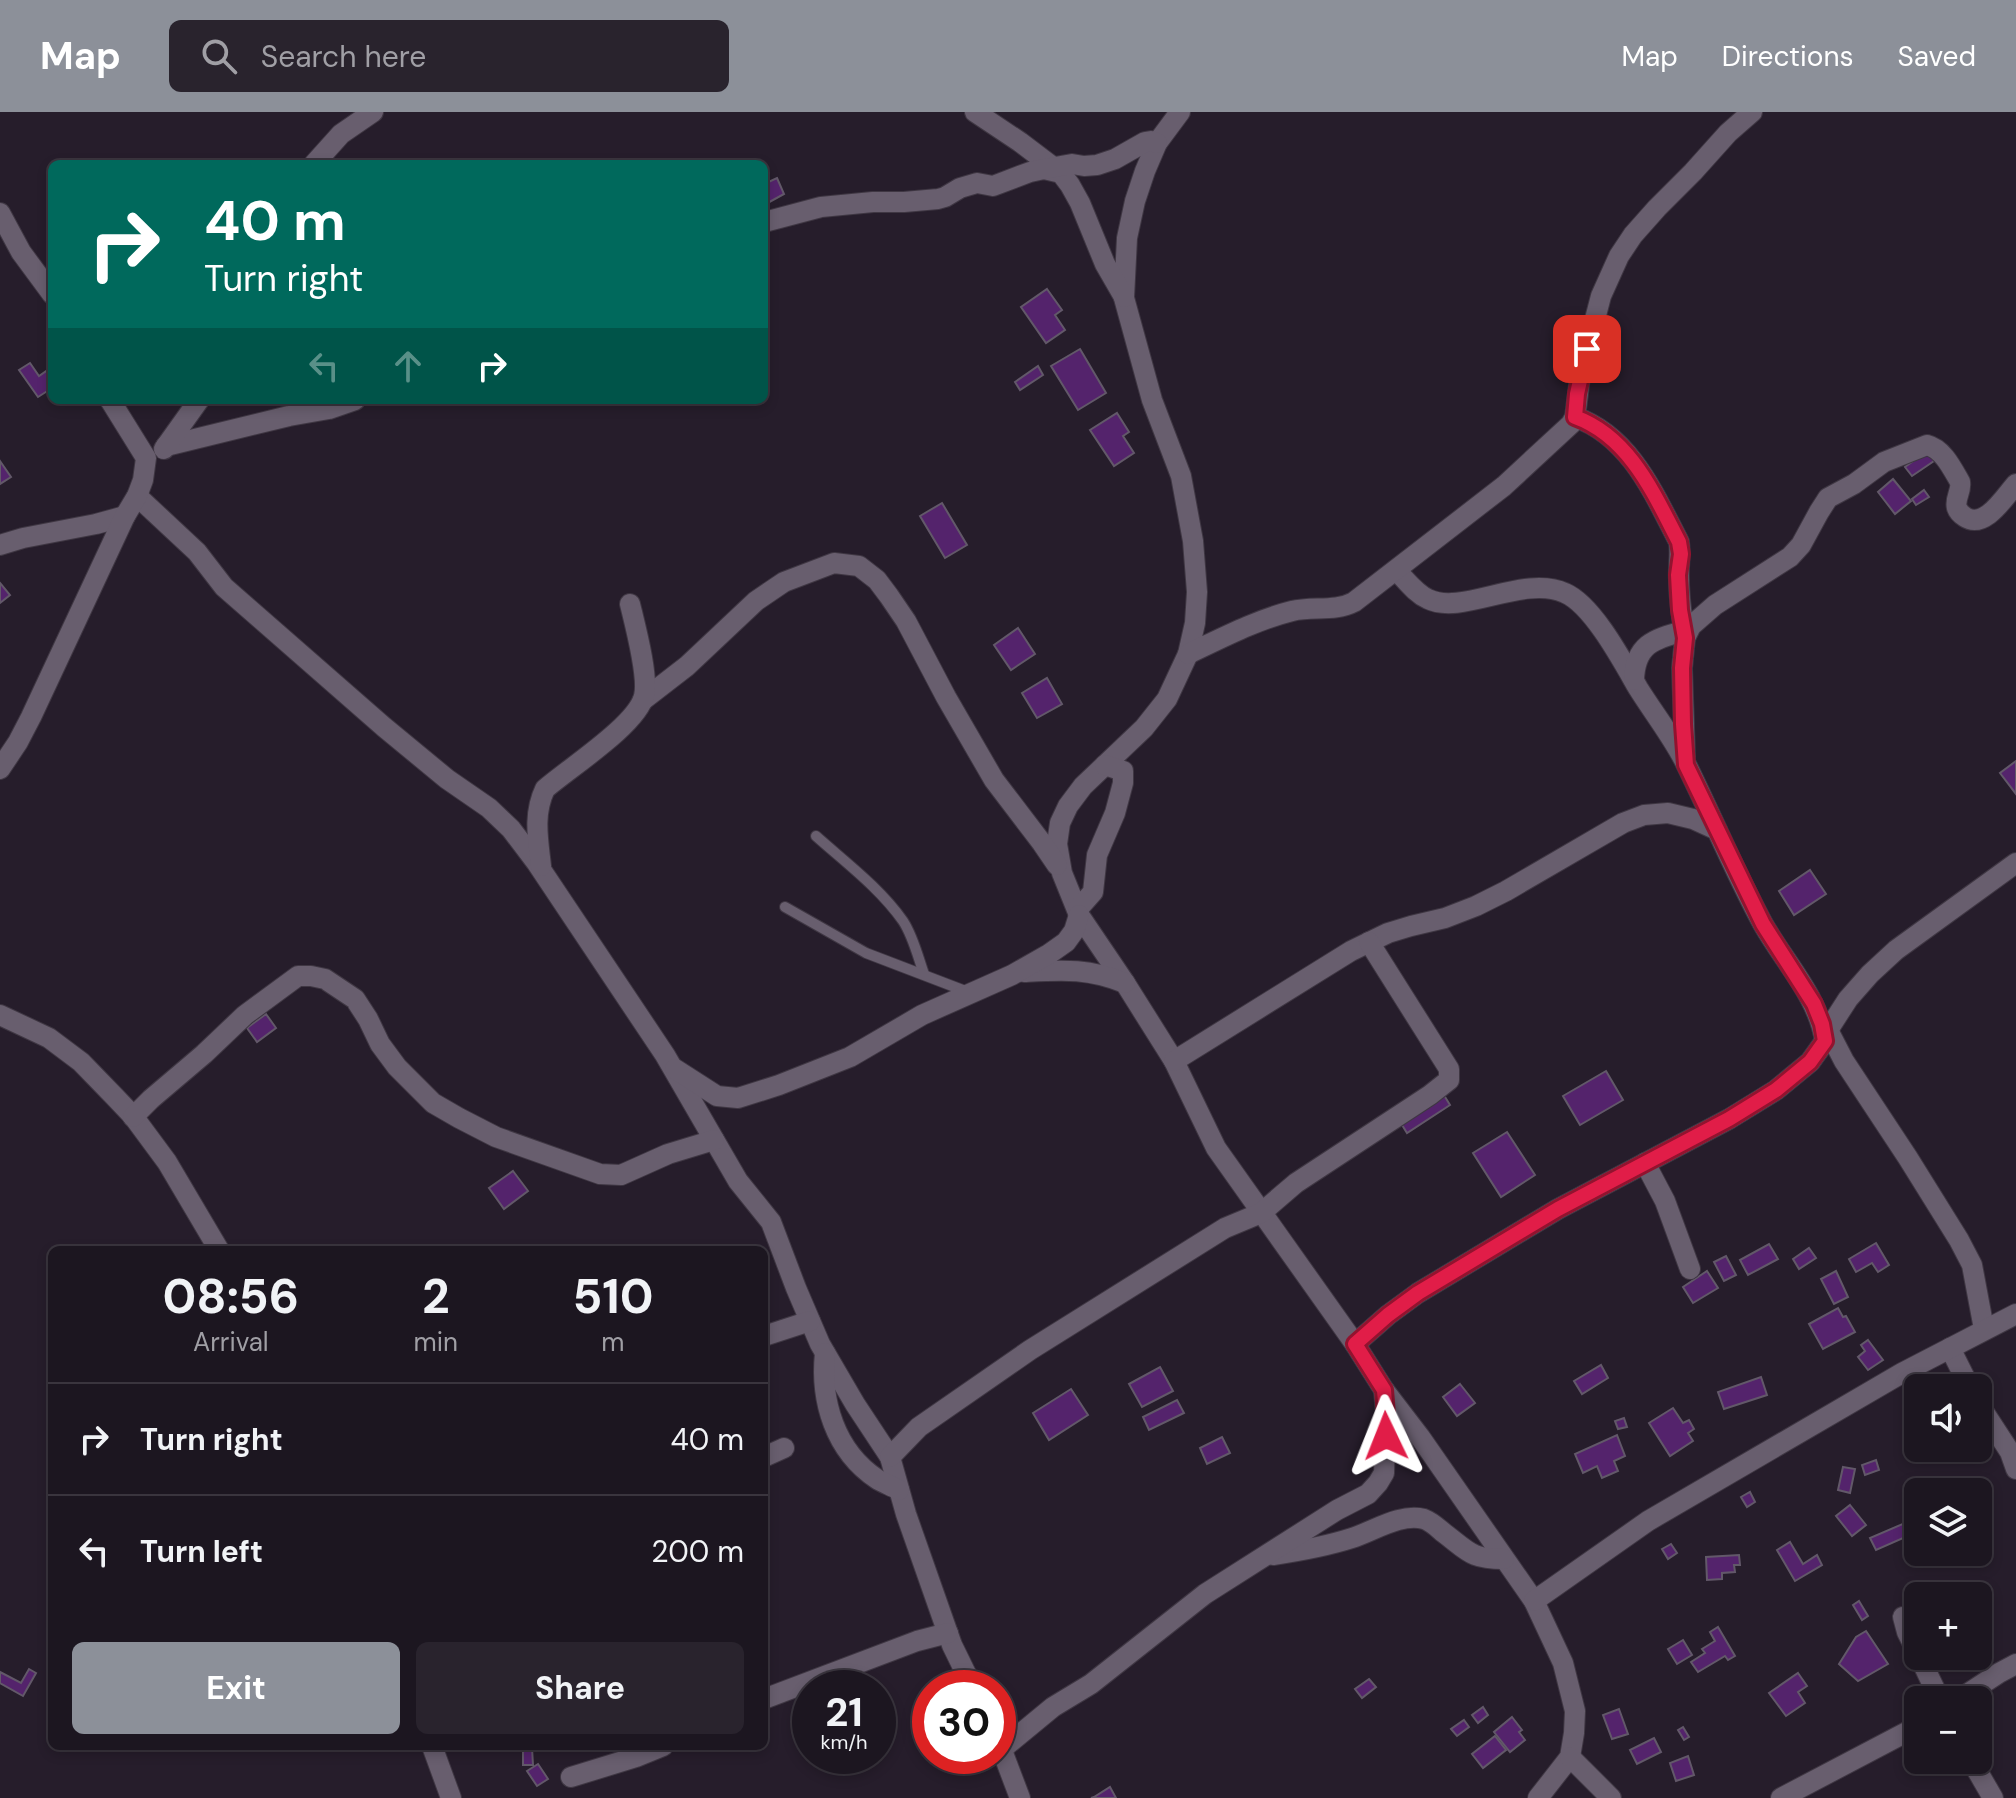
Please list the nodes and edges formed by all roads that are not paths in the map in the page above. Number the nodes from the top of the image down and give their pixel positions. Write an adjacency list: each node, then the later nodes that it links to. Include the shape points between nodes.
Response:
1 (373, 112): 6 (street, via 341,134)
2 (975, 112): 7 (street)
3 (1180, 112): 5 (street)
4 (1752, 112): 15 (street, via 1657,208 1619,256 1601,296)
5 (1157, 143): 7 (street, via 1145,142 1097,165); 11 (street, via 1127,238)
6 (318, 160)
7 (1049, 168): 9 (street, via 993,186 977,183 938,199 821,207); 11 (street, via 1070,185)
8 (0, 213): 10 (street)
9 (768, 221)
10 (48, 289)
11 (1124, 298): 25 (street, via 1152,400 1181,476 1193,541 1197,592)
12 (112, 404): 17 (street, via 146,458)
13 (196, 404): 16 (street)
14 (343, 404): 16 (street)
15 (1575, 417): 22 (street, via 1504,486); 24 (street, via 1588,421 1626,453 1679,542)
16 (166, 446): 17 (street)
17 (146, 470): 19 (street)
18 (2016, 484): 24 (street, via 1975,521 1959,512 1961,485 1935,447 1923,445 1884,462 1828,498 1790,557 1715,605)
19 (137, 496): 20 (street); 34 (street, via 264,623 394,736 489,808)
20 (125, 516): 21 (street); 30 (street, via 31,717)
21 (0, 545)
22 (1396, 570): 25 (street, via 1348,605 1284,614); 26 (street, via 1429,600 1447,603 1526,588 1566,593 1597,623)
23 (630, 604): 27 (street)
24 (1684, 634): 26 (street, via 1651,642 1640,652); 29 (street)
25 (1188, 654): 28 (street, via 1167,699)
26 (1634, 680): 29 (street)
27 (643, 700): 34 (street, via 623,725 545,789 538,803); 35 (street, via 784,582 834,563 859,566 877,580 906,621 994,780)
28 (1105, 765): 35 (street, via 1068,806 1060,823); 37 (street, via 1123,771 1123,783 1097,855 1093,892)
29 (1686, 765): 31 (street)
30 (0, 769)
31 (1717, 830): 38 (street, via 1668,813 1644,815 1476,906); 44 (street, via 1763,924 1814,1004)
32 (816, 836): 40 (lane, via 903,921)
33 (2016, 863): 44 (street, via 1896,950 1848,999)
34 (541, 870): 46 (street)
35 (1062, 873): 37 (street)
36 (785, 907): 40 (lane, via 866,953)
37 (1079, 912): 39 (street, via 1066,942); 41 (street)
38 (1369, 942): 45 (street); 50 (street, via 1449,1069 1449,1080 1296,1183)
39 (1016, 973): 41 (street, via 1092,972); 42 (street)
40 (924, 974): 42 (lane)
41 (1125, 983): 45 (street)
42 (970, 993): 46 (street, via 850,1057 750,1096 717,1096)
43 (0, 1015): 47 (street, via 49,1038 81,1062)
44 (1826, 1036): 49 (street, via 1810,1062 1776,1090); 55 (street, via 1959,1240)
45 (1174, 1061): 50 (street, via 1216,1148)
46 (672, 1067): 48 (street)
47 (133, 1117): 48 (street, via 245,1015 298,976 311,976 355,999 397,1067 433,1103 496,1137 600,1174 621,1175); 51 (street, via 167,1162)
48 (714, 1140): 54 (street, via 771,1222)
49 (1645, 1163): 52 (street); 57 (street, via 1418,1293)
50 (1261, 1213): 57 (street); 65 (street, via 1225,1228 1030,1350 919,1427)
51 (217, 1246)
52 (1690, 1269)
53 (2016, 1297): 55 (street)
54 (810, 1321): 56 (street); 59 (street)
55 (2001, 1321): 58 (street)
56 (768, 1335)
57 (1355, 1344): 61 (street)
58 (1950, 1348): 60 (street); 70 (street, via 1648,1521)
59 (825, 1353): 65 (street); 67 (street, via 825,1398 846,1448 878,1480)
60 (1963, 1374)
61 (1384, 1390): 68 (street, via 1385,1459 1378,1483); 69 (street)
62 (1992, 1424): 66 (street)
63 (784, 1448): 64 (street)
64 (768, 1455)
65 (890, 1457): 67 (street)
66 (2016, 1469)
67 (899, 1490): 73 (street)
68 (1266, 1556): 69 (street, via 1350,1539 1412,1518 1431,1523 1476,1557); 78 (street, via 1205,1594 1091,1684)
69 (1504, 1559): 70 (street)
70 (1534, 1601): 82 (street, via 1563,1663 1575,1711)
71 (1903, 1617): 72 (street)
72 (1904, 1621)
73 (948, 1633): 75 (street); 77 (street)
74 (2016, 1664): 76 (street)
75 (965, 1670)
76 (1979, 1686)
77 (768, 1697)
78 (1016, 1733)
79 (1904, 1733): 90 (street)
80 (433, 1750): 86 (street)
81 (653, 1750): 85 (street)
82 (1570, 1757): 88 (street); 89 (street)
83 (1011, 1774): 87 (street)
84 (1979, 1774): 91 (street)
85 (571, 1777)
86 (451, 1798)
87 (1020, 1798)
88 (1538, 1798)
89 (1611, 1798)
90 (1781, 1798)
91 (1993, 1798)

